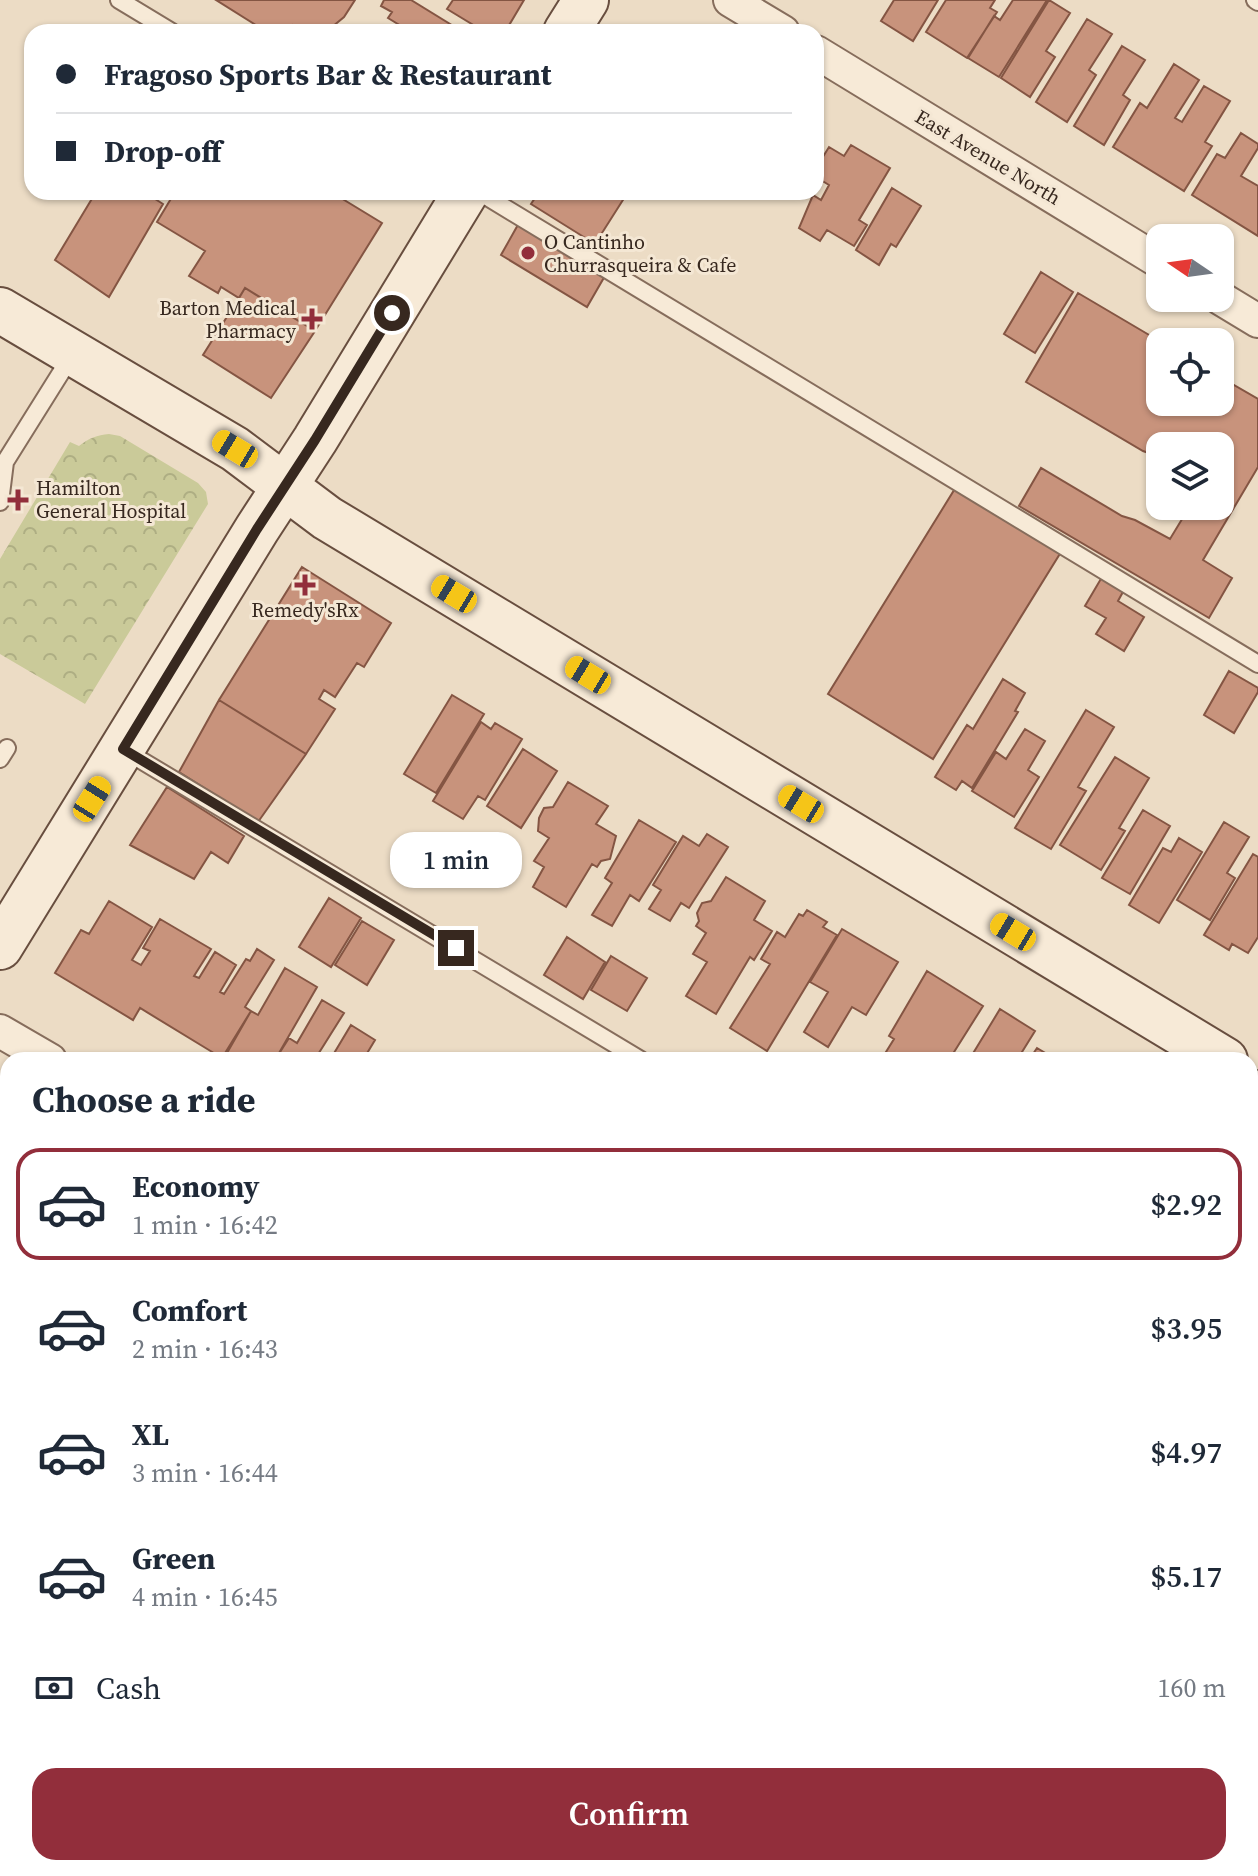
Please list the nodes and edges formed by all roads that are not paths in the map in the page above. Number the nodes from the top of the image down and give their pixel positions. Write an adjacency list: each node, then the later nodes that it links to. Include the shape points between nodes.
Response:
1 (119, 0): 4 (lane)
2 (586, 0): 5 (main road)
3 (730, 0): 6 (street)
4 (159, 24)
5 (571, 24)
6 (770, 24)
7 (824, 57): 10 (street, East Avenue North)
8 (461, 200): 16 (main road)
9 (465, 200): 18 (lane)
10 (1146, 253)
11 (1234, 306): 13 (street)
12 (0, 310): 14 (main road)
13 (1258, 321)
14 (73, 353): 15 (lane); 16 (main road, via 235,449)
15 (2, 462): 17 (lane)
16 (285, 487): 19 (main road); 24 (main road, via 327,518)
17 (0, 502)
18 (1257, 660)
19 (123, 749): 20 (main road); 23 (lane)
20 (0, 947)
21 (0, 1031): 22 (street)
22 (36, 1052)
23 (628, 1052)
24 (1212, 1052)

